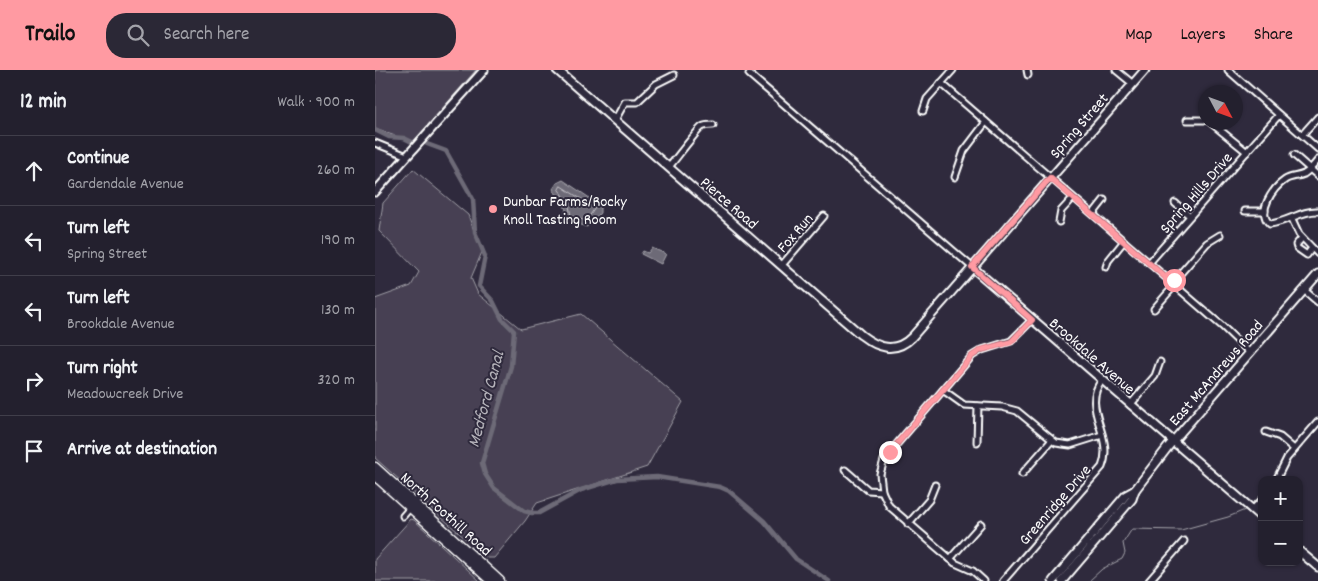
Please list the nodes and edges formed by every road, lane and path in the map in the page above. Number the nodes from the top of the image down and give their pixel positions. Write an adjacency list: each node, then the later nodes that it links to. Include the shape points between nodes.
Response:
1 (484, 70): 25 (street)
2 (953, 70): 9 (street)
3 (1116, 70): 10 (street)
4 (1145, 70): 10 (street, Spring Street)
5 (1228, 70): 12 (street)
6 (561, 71): 14 (street, Pierce Road)
7 (749, 74): 51 (street, Brookdale Avenue)
8 (674, 76): 14 (street, via 656,84 637,102 625,102)
9 (941, 83): 11 (street, via 927,99); 17 (street)
10 (1133, 84): 31 (street, Spring Street)
11 (923, 111)
12 (1279, 115): 20 (street); 23 (street, Spring Hills Drive)
13 (1318, 117): 20 (street)
14 (615, 120): 27 (street, Pierce Road)
15 (1187, 120): 16 (street)
16 (1198, 120)
17 (986, 122): 30 (street, via 964,151); 31 (street)
18 (713, 125): 27 (street, via 697,130)
19 (1220, 130): 23 (street)
20 (1302, 135): 22 (street)
21 (375, 142): 25 (street)
22 (1318, 149)
23 (1247, 152): 41 (street, Spring Hills Drive)
24 (1294, 155): 28 (street)
25 (407, 156): 32 (street)
26 (1318, 160): 28 (street)
27 (669, 167): 50 (street, Pierce Road)
28 (1310, 169): 29 (street); 37 (street, via 1283,181 1268,198)
29 (1318, 176)
30 (955, 177)
31 (1050, 178): 33 (street); 51 (street, Spring Street)
32 (375, 192)
33 (1073, 198): 39 (street); 43 (street, via 1061,211)
34 (1105, 200): 39 (street)
35 (1175, 203): 41 (street)
36 (1245, 210): 37 (street)
37 (1265, 211): 42 (street, via 1270,224)
38 (1318, 211): 42 (street, via 1306,211)
39 (1093, 214): 46 (street)
40 (824, 216): 50 (street, Fox Run)
41 (1190, 216): 49 (street, Spring Hills Drive)
42 (1291, 219): 45 (street)
43 (1059, 222)
44 (1220, 235): 54 (street, via 1207,243)
45 (1302, 238): 47 (street); 47 (street, via 1297,248 1307,255)
46 (1124, 241): 49 (street); 52 (street)
47 (1312, 248): 48 (street)
48 (1318, 254)
49 (1149, 263): 54 (street)
50 (782, 265): 59 (street, Pierce Road, via 871,342)
51 (972, 267): 58 (street, Brookdale Avenue); 59 (street, Spring Street, via 908,341 899,347)
52 (1106, 268)
53 (1318, 274): 55 (street, East McAndrews Road)
54 (1173, 284): 57 (street); 60 (street)
55 (1304, 290): 56 (street); 60 (street, East McAndrews Road)
56 (1318, 302)
57 (1154, 309)
58 (1032, 320): 62 (street, Brookdale Avenue); 63 (street, via 1011,342 976,353)
59 (889, 348)
60 (1249, 353): 70 (street, East McAndrews Road)
61 (1161, 362): 64 (street, via 1155,376)
62 (1101, 380): 64 (street, Brookdale Avenue); 68 (street, Greenridge Drive, via 1094,391 1093,403)
63 (943, 390): 65 (street, via 958,402); 80 (street, via 884,460 880,474)
64 (1130, 405): 70 (street, Brookdale Avenue)
65 (978, 406): 69 (street, via 1017,410); 71 (street)
66 (1318, 422): 72 (street)
67 (1266, 432): 72 (street, via 1280,437)
68 (1103, 435): 69 (street, via 1070,445); 96 (street, Greenridge Drive, via 1106,452 1098,474)
69 (1052, 440): 75 (street)
70 (1172, 441): 79 (street, East McAndrews Road); 84 (street, Brookdale Avenue)
71 (977, 442)
72 (1294, 450): 77 (street, via 1282,464)
73 (375, 467): 82 (main road, North Foothill Road)
74 (845, 470): 80 (street, via 868,490)
75 (1022, 474)
76 (375, 476): 82 (main road, North Foothill Road)
77 (1278, 476)
78 (935, 485): 87 (street, via 929,500)
79 (1135, 490): 97 (street, East McAndrews Road, via 1126,495); 98 (street, East McAndrews Road, via 1132,499)
80 (882, 491): 87 (street, via 892,510)
81 (423, 493): 82 (street)
82 (413, 504): 86 (street); 93 (main road, North Foothill Road); 94 (main road, North Foothill Road)
83 (1258, 504): 84 (street)
84 (1252, 510): 85 (street, Brookdale Avenue)
85 (1258, 515)
86 (403, 516)
87 (908, 524): 91 (street)
88 (981, 524): 91 (street)
89 (1184, 541): 99 (street)
90 (1303, 554): 92 (street)
91 (950, 559): 95 (street)
92 (1318, 567)
93 (491, 581)
94 (500, 581)
95 (984, 581)
96 (1003, 581)
97 (1053, 581)
98 (1062, 581)
99 (1149, 581)

